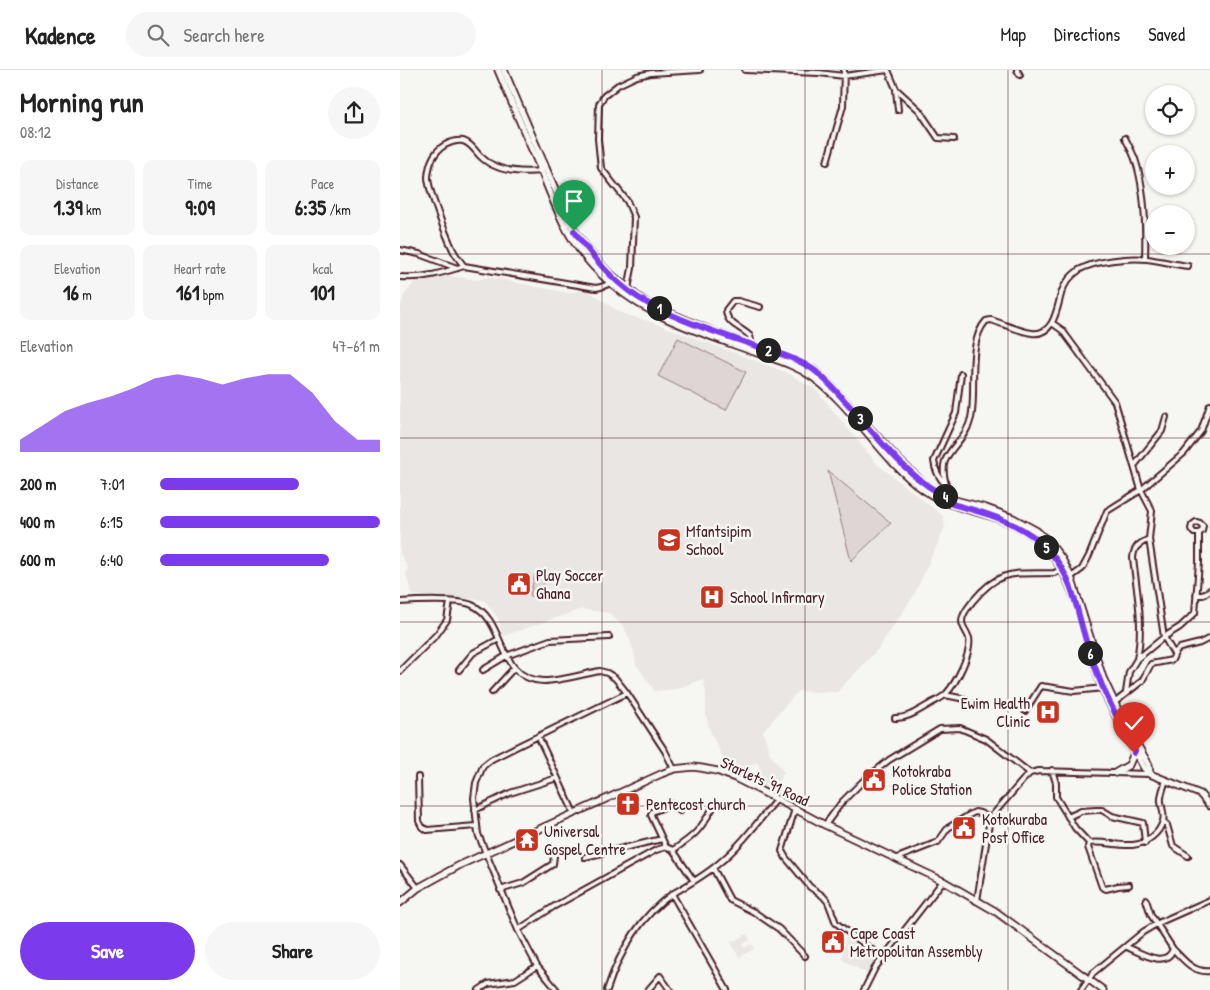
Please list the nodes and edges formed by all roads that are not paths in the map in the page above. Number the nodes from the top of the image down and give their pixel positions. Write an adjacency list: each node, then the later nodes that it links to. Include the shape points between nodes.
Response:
1 (498, 70): 17 (street)
2 (504, 70): 17 (street)
3 (638, 70): 9 (street)
4 (700, 70): 9 (street)
5 (745, 70): 11 (street)
6 (844, 70): 11 (street)
7 (888, 70): 11 (street); 12 (street)
8 (1017, 70): 10 (street)
9 (642, 75): 27 (street, via 618,85 604,96 598,121 601,168 627,201 634,217)
10 (1020, 75)
11 (844, 76): 16 (street, via 843,106)
12 (896, 90): 13 (street); 15 (street, via 919,110 938,138)
13 (898, 110)
14 (1125, 138): 19 (street, via 1140,180 1146,231)
15 (954, 139)
16 (827, 162)
17 (544, 171): 20 (street, via 502,169 463,141 450,142 439,148 429,170 429,182 454,251); 23 (street, via 567,231 586,257)
18 (400, 250): 22 (street)
19 (1145, 259): 21 (street); 30 (street, via 1090,264 1078,271 1063,290)
20 (464, 266): 22 (street); 26 (street)
21 (1188, 266)
22 (457, 268): 24 (street, via 430,276)
23 (605, 273): 25 (street); 26 (street); 27 (street)
24 (400, 277)
25 (611, 282): 26 (street); 28 (street)
26 (597, 287)
27 (628, 289): 28 (street)
28 (642, 303): 31 (street); 38 (street, via 678,324 792,365 809,375 828,390 918,486 934,497)
29 (760, 307): 31 (street, via 738,301 726,310 730,322 750,336)
30 (1052, 323): 35 (street, via 1062,330 1115,402); 36 (street, via 1036,333 991,320 981,326 972,373 972,418 960,442 945,461)
31 (752, 345): 38 (street, via 814,370 922,482)
32 (961, 374): 36 (street, via 956,413 934,461 938,476)
33 (1210, 405): 37 (street, via 1195,440)
34 (1166, 417): 35 (street, via 1162,431)
35 (1134, 466): 37 (street)
36 (946, 485): 38 (street)
37 (1141, 490): 40 (street, via 1152,511); 42 (street, via 1107,511 1086,562)
38 (951, 501): 41 (street, via 1019,526 1044,546); 42 (street, via 1000,512 1030,527 1058,553)
39 (1198, 534): 44 (street)
40 (1149, 539): 48 (street); 53 (street, via 1137,545 1132,558 1141,617)
41 (1062, 569): 58 (street); 62 (street, via 1054,573 1006,574 981,591 962,617 969,645 963,665)
42 (1071, 576): 58 (street)
43 (1210, 590): 44 (street)
44 (1196, 595): 48 (street, via 1193,616)
45 (400, 602): 46 (street)
46 (450, 602): 50 (street, via 470,603 481,609); 57 (street, via 447,620 437,634)
47 (609, 637): 52 (street, via 550,640)
48 (1164, 637): 51 (street); 53 (street)
49 (1210, 638): 51 (street, via 1180,648)
50 (499, 639): 52 (street); 55 (street, via 473,653)
51 (1174, 654): 60 (street, via 1172,660 1151,664 1142,681)
52 (506, 656): 54 (street); 56 (street)
53 (1137, 659): 60 (street, via 1129,672)
54 (514, 668): 59 (street); 61 (street, via 518,673 543,681 600,671 614,678)
55 (459, 670)
56 (483, 670)
57 (400, 672)
58 (1105, 688): 64 (street); 65 (street, via 1074,691 1041,686)
59 (492, 692)
60 (1126, 692): 64 (street)
61 (627, 693): 67 (street); 69 (street)
62 (945, 695): 63 (street); 66 (street, via 912,714)
63 (965, 699)
64 (1113, 704): 68 (street); 73 (street, via 1149,765)
65 (1025, 710)
66 (895, 718)
67 (538, 736): 75 (street); 80 (street, via 483,766 476,783)
68 (1135, 751): 72 (street, via 1129,765); 73 (street)
69 (674, 769): 77 (street, Starlets '91 Road, via 694,767 717,771); 83 (street, Starlets '91 Road)
70 (1052, 770): 71 (street); 72 (street); 84 (street, via 1056,797)
71 (1030, 773): 85 (street); 88 (street, via 986,739 960,728 940,728 889,760 862,782)
72 (1115, 773): 73 (street)
73 (1150, 774): 76 (street)
74 (418, 777): 87 (street, via 419,821 422,827 427,830)
75 (558, 778): 80 (street, via 510,793); 83 (street)
76 (1166, 780): 79 (street, via 1200,794); 86 (street, via 1161,795)
77 (776, 800): 81 (street, Starlets '91 Road); 100 (street)
78 (714, 806): 94 (street, via 692,837)
79 (1210, 806)
80 (475, 810): 87 (street)
81 (794, 810): 88 (street, Starlets '91 Road); 116 (street, via 782,851 786,858 810,887 828,902 836,923)
82 (680, 811): 89 (street, via 671,804 652,812)
83 (574, 813): 95 (street, Starlets '91 Road)
84 (1068, 817): 90 (street); 91 (street, via 1081,811 1102,810 1112,816 1143,823)
85 (990, 818): 98 (street, via 975,812 948,828 938,842); 109 (street)
86 (1163, 821): 91 (street, via 1155,835); 96 (street, via 1174,846)
87 (476, 826): 95 (street, via 478,839)
88 (825, 826): 98 (street, Starlets '91 Road)
89 (662, 839): 92 (street); 97 (street)
90 (1088, 843): 91 (street, via 1137,846); 103 (street, via 1102,887)
91 (1145, 843)
92 (666, 847): 94 (street); 112 (street, via 606,877)
93 (550, 849): 105 (street, via 554,864 523,883)
94 (673, 850): 101 (street)
95 (486, 853): 104 (street, Starlets '91 Road); 105 (street)
96 (1188, 856)
97 (586, 857)
98 (896, 859): 102 (street, Starlets '91 Road)
99 (400, 865): 104 (street)
100 (713, 868): 101 (street); 115 (street, via 730,900 779,930)
101 (694, 881): 106 (street)
102 (943, 881): 109 (street, Starlets '91 Road); 116 (street)
103 (1129, 885)
104 (418, 888): 110 (street, Starlets '91 Road)
105 (500, 890): 112 (street)
106 (672, 894): 122 (street, via 633,935); 125 (street)
107 (1146, 900): 111 (street, via 1151,915)
108 (1210, 900): 111 (street)
109 (976, 901): 119 (street, Starlets '91 Road, via 996,911)
110 (400, 903)
111 (1158, 923): 113 (street); 114 (street)
112 (518, 930): 117 (street)
113 (1127, 947): 114 (street, via 1160,959 1166,959); 119 (street)
114 (1173, 949): 118 (street, via 1195,970)
115 (805, 956)
116 (883, 958): 126 (street)
117 (537, 966): 120 (street, via 515,980); 121 (street)
118 (1210, 972)
119 (1089, 979): 127 (street); 128 (street, Starlets '91 Road)
120 (479, 990)
121 (557, 990)
122 (607, 990)
123 (648, 990): 124 (street, via 660,976)
124 (670, 990)
125 (727, 990)
126 (864, 990)
127 (1081, 990)
128 (1103, 990)

